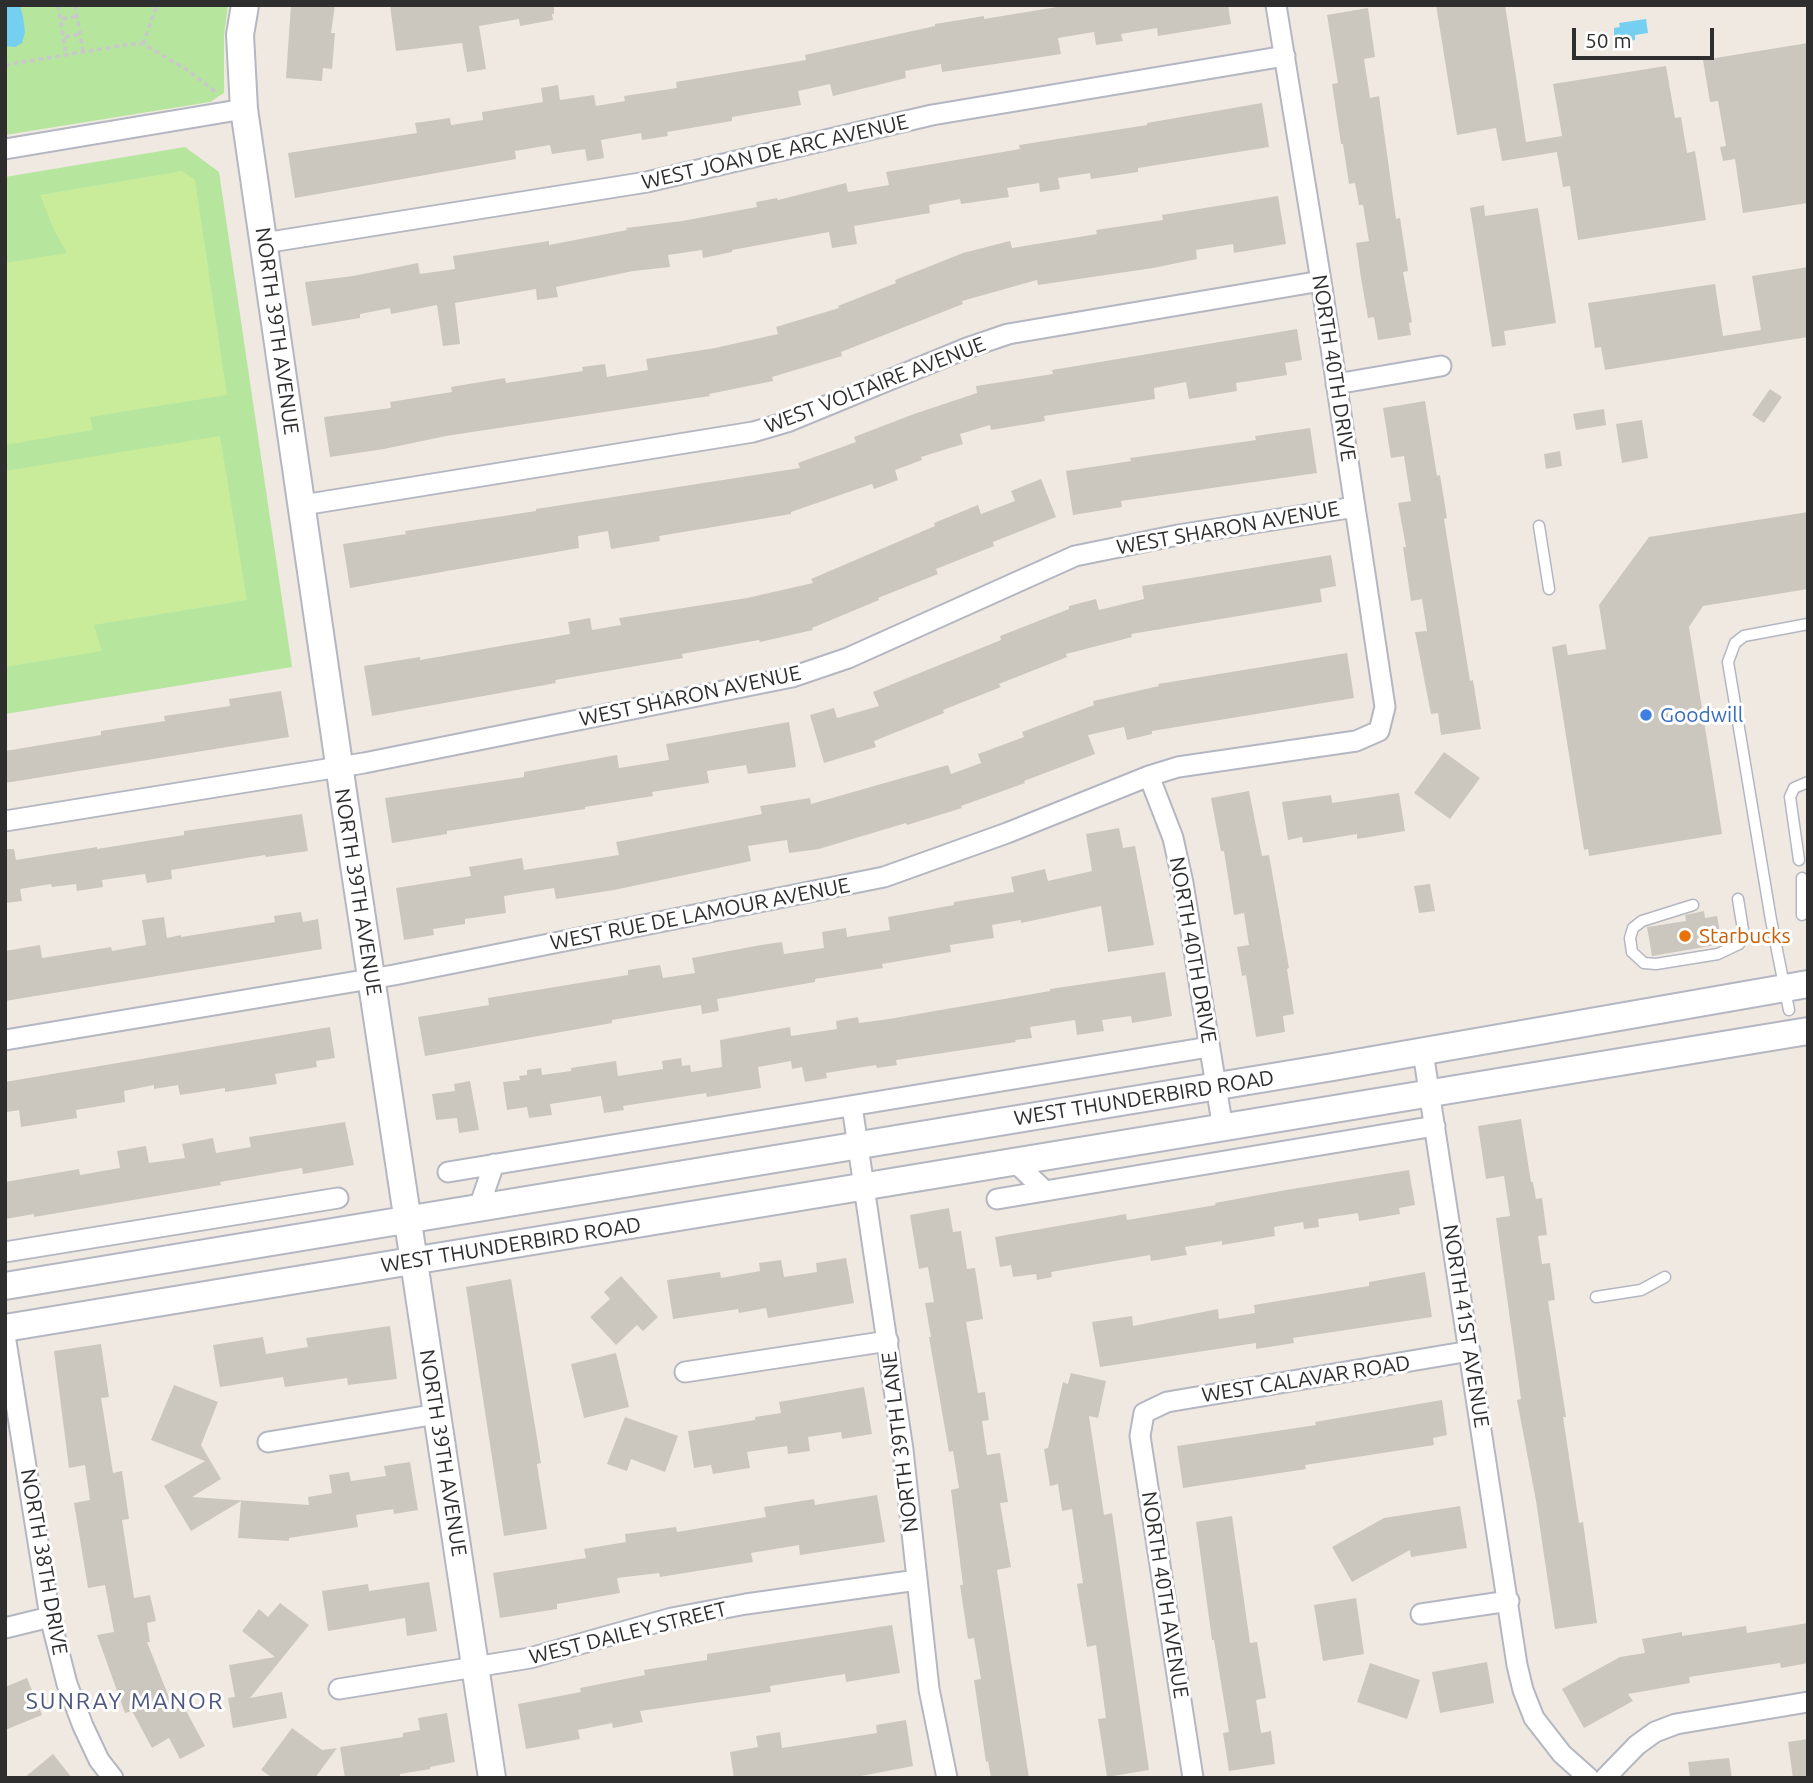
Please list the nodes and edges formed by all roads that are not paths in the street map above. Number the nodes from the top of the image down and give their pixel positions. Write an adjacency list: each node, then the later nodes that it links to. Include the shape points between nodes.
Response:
1 (245, 5): 4 (main road, NORTH 39TH AVENUE, via 240,35)
2 (1276, 5): 3 (street, NORTH 40TH DRIVE)
3 (1285, 56): 6 (street, WEST JOAN DE ARC AVENUE, via 932,115 647,182); 7 (street, NORTH 40TH DRIVE)
4 (244, 109): 5 (street); 6 (main road, NORTH 39TH AVENUE)
5 (5, 149)
6 (264, 243): 10 (main road, NORTH 39TH AVENUE)
7 (1321, 281): 9 (street, NORTH 40TH DRIVE); 10 (street, WEST VOLTAIRE AVENUE, via 1008,334 753,432)
8 (1441, 366): 9 (street)
9 (1336, 384): 11 (street, NORTH 40TH DRIVE)
10 (303, 505): 16 (main road, NORTH 39TH AVENUE)
11 (1355, 507): 15 (street, NORTH 40TH DRIVE, via 1385,707); 16 (street, WEST SHARON AVENUE, via 1075,556 848,658 792,677)
12 (1539, 526): 13 (lane)
13 (1549, 589)
14 (1808, 624): 26 (lane, via 1744,636 1735,643 1728,662 1771,920)
15 (1379, 731): 17 (street, WEST RUE DE LAMOUR AVENUE, via 1356,741 1178,767)
16 (340, 767): 19 (street, WEST SHARON AVENUE); 25 (main road, NORTH 39TH AVENUE)
17 (1149, 776): 25 (street, WEST RUE DE LAMOUR AVENUE, via 884,877); 29 (street, NORTH 40TH DRIVE, via 1173,838 1183,883)
18 (1808, 782): 20 (lane, via 1794,788 1790,797)
19 (5, 821)
20 (1799, 860)
21 (1802, 878): 24 (lane)
22 (1738, 899): 23 (lane, via 1744,936 1739,944 1718,954 1657,964 1644,963 1632,952 1630,937 1642,921)
23 (1693, 905)
24 (1802, 915)
25 (372, 979): 28 (street, WEST RUE DE LAMOUR AVENUE); 46 (main road, NORTH 39TH AVENUE)
26 (1794, 994): 30 (main road, WEST THUNDERBIRD ROAD)
27 (1808, 1031): 32 (main road, WEST THUNDERBIRD ROAD)
28 (5, 1040)
29 (1209, 1047): 31 (street, NORTH 40TH DRIVE); 33 (street, WEST THUNDERBIRD ROAD)
30 (1423, 1052): 31 (main road, WEST THUNDERBIRD ROAD); 32 (street, NORTH 41ST AVENUE)
31 (1216, 1086): 35 (street, NORTH 40TH DRIVE); 36 (main road, WEST THUNDERBIRD ROAD)
32 (1429, 1094): 34 (street, NORTH 41ST AVENUE); 35 (main road, WEST THUNDERBIRD ROAD)
33 (852, 1106): 36 (street, NORTH 39TH LANE); 38 (street, WEST THUNDERBIRD ROAD)
34 (1435, 1126): 41 (street); 56 (street, NORTH 41ST AVENUE)
35 (1223, 1129): 37 (main road, WEST THUNDERBIRD ROAD)
36 (858, 1145): 40 (street, NORTH 39TH LANE); 45 (main road, WEST THUNDERBIRD ROAD)
37 (1016, 1163): 40 (main road, WEST THUNDERBIRD ROAD); 41 (street)
38 (494, 1164): 39 (street, WEST THUNDERBIRD ROAD); 45 (street, WEST THUNDERBIRD ROAD)
39 (448, 1172)
40 (864, 1186): 49 (main road, WEST THUNDERBIRD ROAD); 55 (street, NORTH 39TH LANE)
41 (1045, 1191): 43 (street)
42 (338, 1198): 44 (street)
43 (996, 1199)
44 (301, 1204): 47 (street); 48 (street)
45 (479, 1207): 46 (main road, WEST THUNDERBIRD ROAD)
46 (407, 1219): 47 (main road, WEST THUNDERBIRD ROAD); 49 (main road, NORTH 39TH AVENUE)
47 (325, 1232): 51 (main road, WEST THUNDERBIRD ROAD)
48 (5, 1252)
49 (414, 1261): 53 (main road, WEST THUNDERBIRD ROAD); 60 (main road, NORTH 39TH AVENUE)
50 (1665, 1277): 52 (lane, via 1641,1290)
51 (5, 1286)
52 (1595, 1297)
53 (5, 1328)
54 (5, 1335): 57 (street, NORTH 38TH DRIVE)
55 (888, 1341): 58 (street); 62 (street, NORTH 39TH LANE)
56 (1470, 1352): 59 (street, WEST CALAVAR ROAD, via 1167,1402); 63 (street, NORTH 41ST AVENUE)
57 (8, 1363): 65 (street, NORTH 38TH DRIVE)
58 (685, 1372)
59 (1144, 1413): 73 (street, NORTH 40TH AVENUE, via 1140,1436)
60 (437, 1415): 61 (street); 67 (main road, NORTH 39TH AVENUE)
61 (268, 1442)
62 (916, 1580): 67 (street, WEST DAILEY STREET, via 672,1618 530,1658); 72 (street, NORTH 39TH LANE, via 929,1689)
63 (1509, 1601): 64 (street); 74 (street, NORTH 41ST AVENUE, via 1517,1665 1534,1718 1562,1754)
64 (1421, 1614)
65 (50, 1617): 66 (street); 70 (street, NORTH 38TH DRIVE, via 83,1726)
66 (5, 1628)
67 (476, 1668): 68 (street, WEST DAILEY STREET); 71 (main road, NORTH 39TH AVENUE)
68 (340, 1689)
69 (1808, 1702): 75 (street, via 1676,1724 1654,1732)
70 (113, 1778)
71 (492, 1778)
72 (947, 1778)
73 (1193, 1778)
74 (1589, 1778)
75 (1605, 1778)

